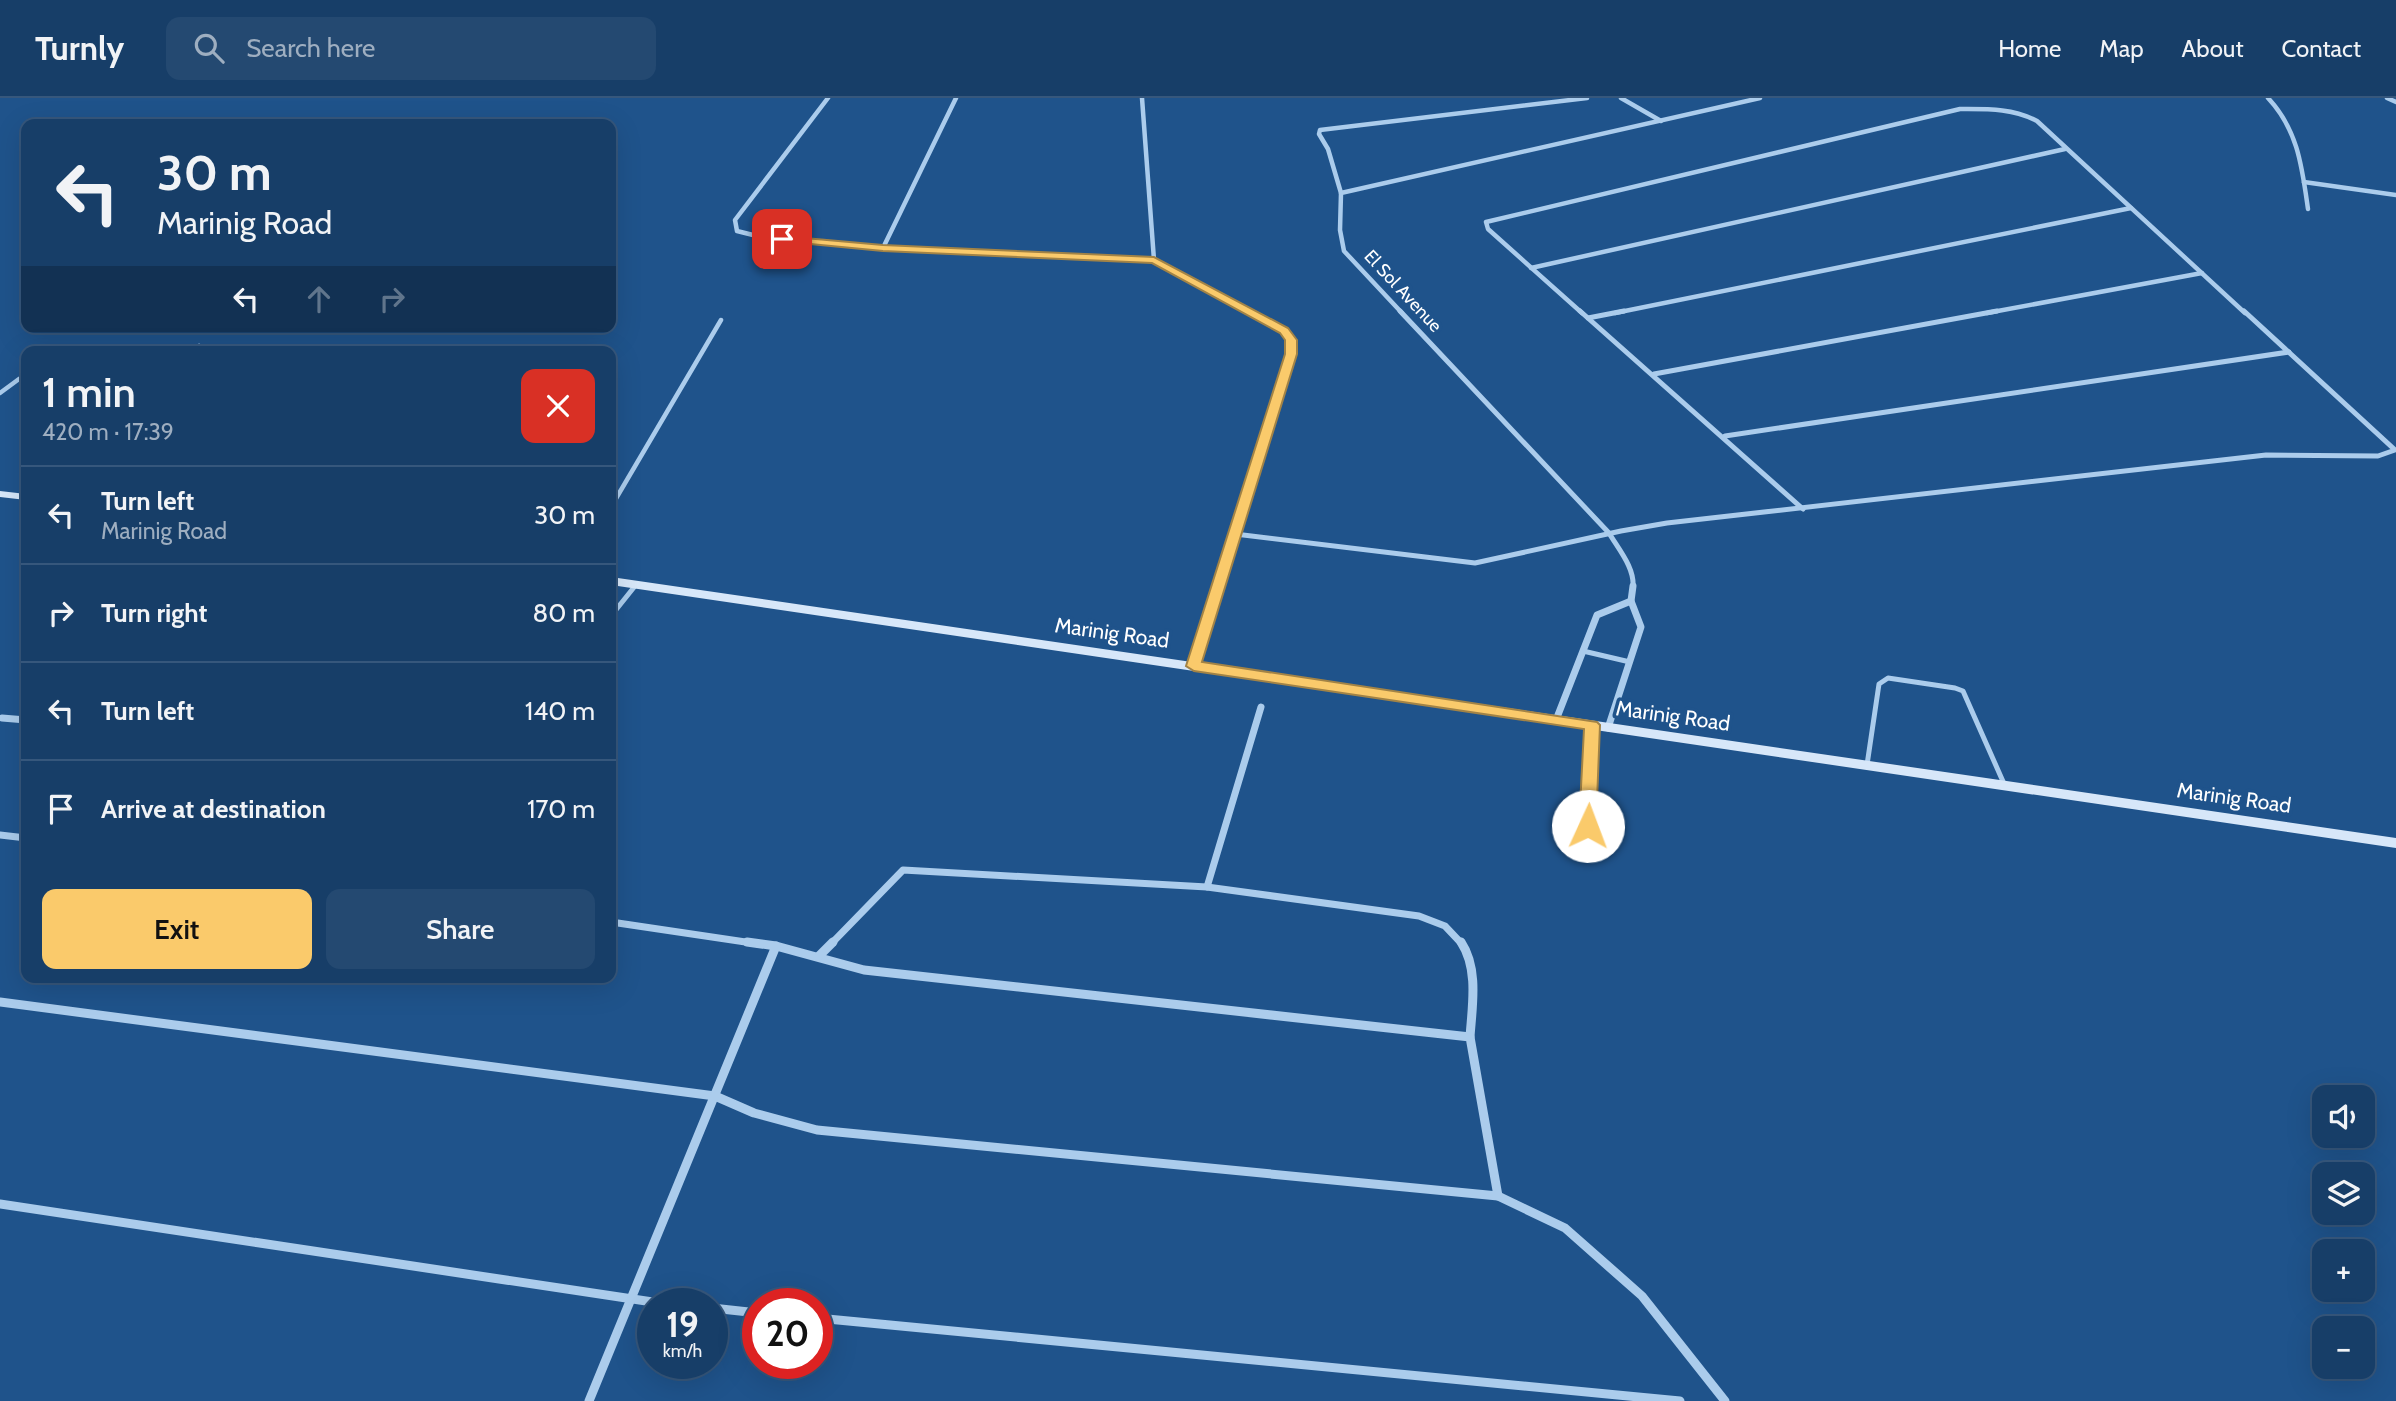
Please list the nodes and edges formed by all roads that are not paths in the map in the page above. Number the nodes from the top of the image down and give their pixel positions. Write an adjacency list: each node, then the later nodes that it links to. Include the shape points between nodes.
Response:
1 (828, 98): 17 (street, via 734,225 744,234)
2 (956, 98): 17 (street)
3 (1142, 98): 18 (street)
4 (1587, 98): 13 (street, El Sol Avenue, via 1327,128 1319,134)
5 (1621, 98): 10 (street)
6 (1760, 98): 10 (street)
7 (2268, 98): 12 (street, via 2289,123)
8 (2387, 98): 9 (street)
9 (2396, 102)
10 (1661, 121): 13 (street)
11 (2065, 149): 15 (street); 19 (street); 19 (street, via 2027,115 2004,109 1960,109 1486,222)
12 (2304, 182): 14 (street); 16 (street)
13 (1341, 193): 32 (street, El Sol Avenue, via 1339,230 1344,251)
14 (2396, 195)
15 (2131, 208): 20 (street); 21 (street)
16 (2308, 209)
17 (883, 248): 18 (street)
18 (1154, 260): 33 (street, via 1269,321 1291,340 1291,354)
19 (1531, 268): 21 (street)
20 (2202, 273): 23 (street); 24 (street)
21 (1588, 318): 24 (street)
22 (721, 320): 30 (lane)
23 (2289, 352): 27 (street); 31 (street, via 2395,450 2378,456 2266,454)
24 (1654, 374): 27 (street)
25 (19, 379): 26 (lane)
26 (0, 393)
27 (1725, 436): 31 (street)
28 (0, 494): 29 (street)
29 (21, 496)
30 (616, 498)
31 (1803, 509): 32 (street)
32 (1609, 533): 33 (street, via 1475,563); 36 (street, El Sol Avenue, via 1634,579)
33 (1235, 534): 40 (street)
34 (616, 582): 35 (street, Marinig Road)
35 (636, 585): 37 (lane); 40 (street, Marinig Road)
36 (1631, 600): 38 (street, via 1597,615); 39 (street, El Sol Avenue, via 1641,627)
37 (616, 610)
38 (1583, 651): 39 (lane); 44 (street)
39 (1630, 662): 46 (street, El Sol Avenue)
40 (1194, 666): 44 (street, Marinig Road)
41 (1261, 707): 53 (street)
42 (1, 719): 43 (street)
43 (21, 720)
44 (1556, 720): 45 (street, Marinig Road)
45 (1592, 725): 46 (street, Marinig Road); 49 (lane)
46 (1608, 728): 47 (street, Marinig Road)
47 (1867, 765): 48 (street, Marinig Road); 48 (lane, via 1879,684 1888,678 1955,688 1963,691)
48 (2005, 786): 52 (street, Marinig Road)
49 (1588, 826)
50 (0, 835): 51 (street)
51 (21, 837)
52 (2396, 843)
53 (1207, 887): 56 (street, via 903,870); 58 (street, via 1419,916 1446,926 1466,948 1472,965)
54 (616, 923): 55 (street)
55 (776, 946): 56 (street); 59 (street)
56 (819, 956): 58 (street, via 864,970)
57 (0, 1002): 59 (street)
58 (1470, 1037): 60 (street)
59 (715, 1096): 60 (street, via 754,1113 817,1130); 62 (street)
60 (1498, 1196): 67 (street, via 1565,1228 1642,1296)
61 (0, 1204): 62 (street)
62 (630, 1300): 63 (street); 65 (street)
63 (637, 1301)
64 (833, 1320): 66 (street)
65 (589, 1401)
66 (1680, 1401)
67 (1725, 1401)

